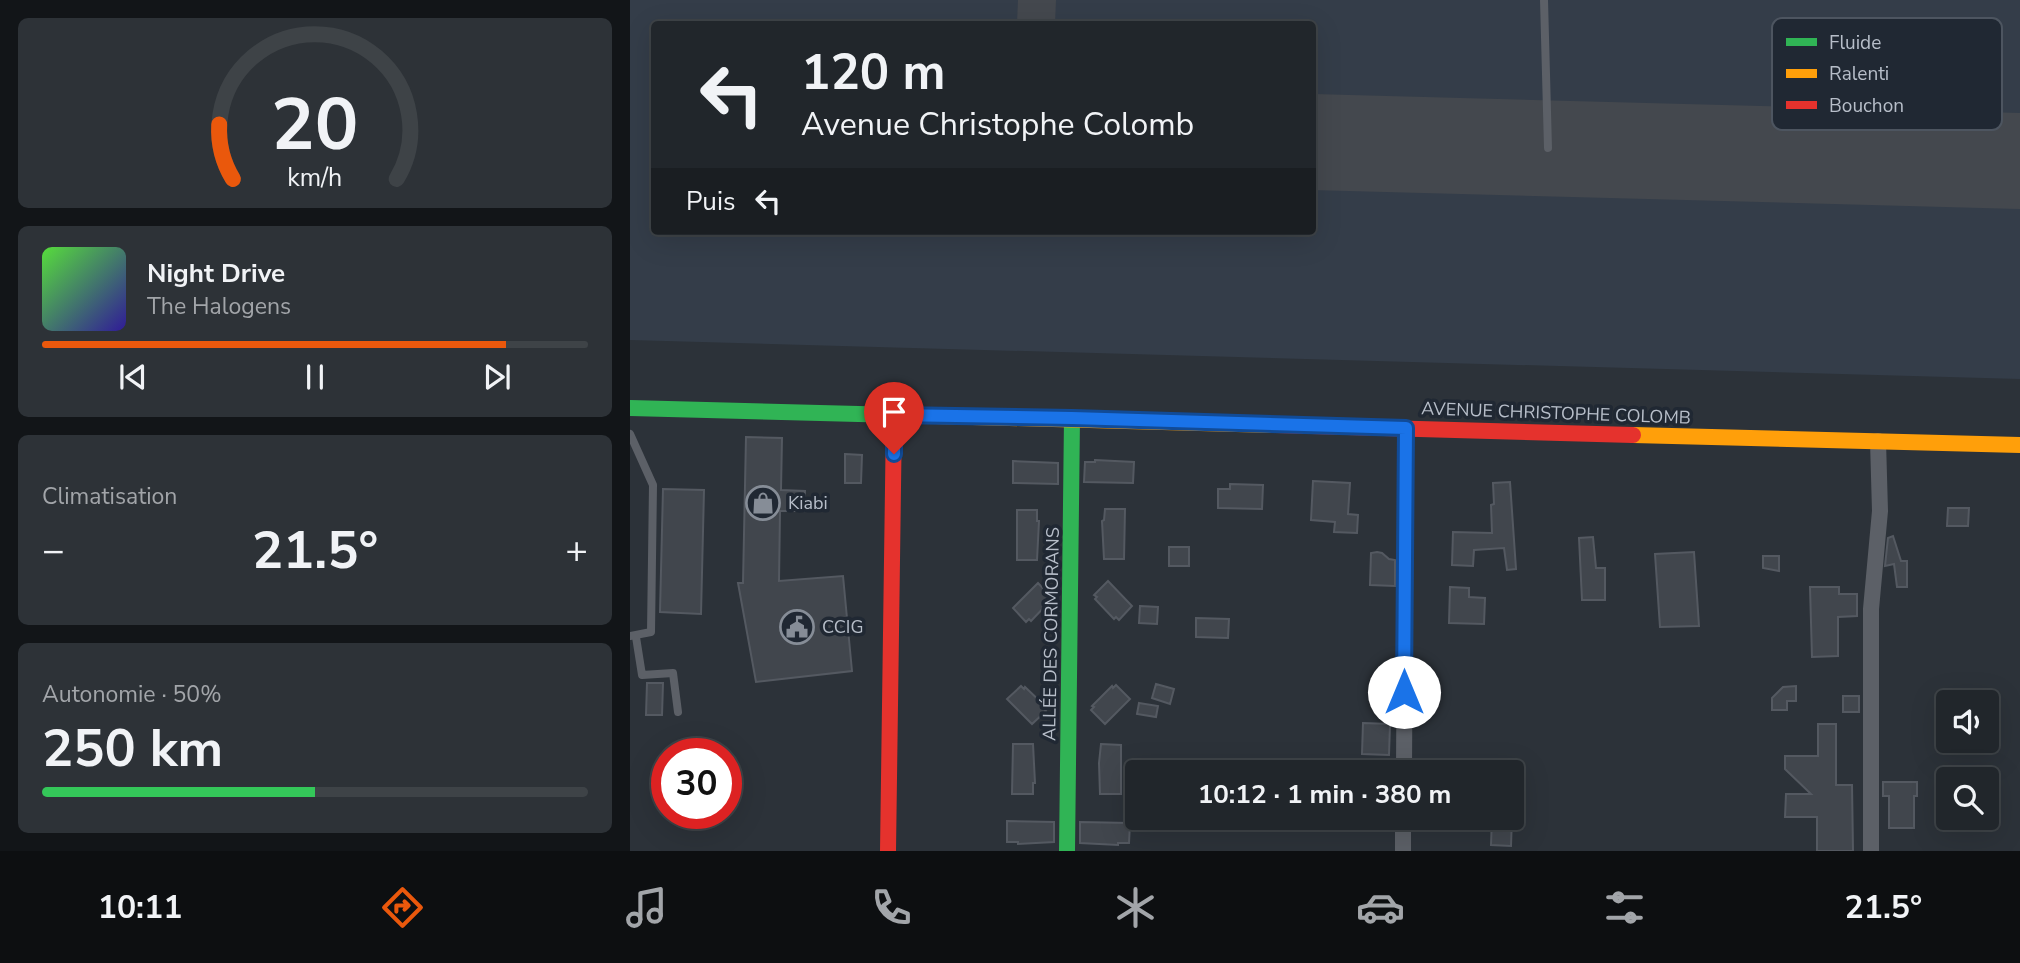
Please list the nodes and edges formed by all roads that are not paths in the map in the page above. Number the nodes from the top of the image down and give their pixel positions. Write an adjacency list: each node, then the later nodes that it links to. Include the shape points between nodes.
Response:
1 (1544, 0): 2 (lane)
2 (1548, 148)
3 (630, 408): 4 (street, AVENUE CHRISTOPHE COLOMB)
4 (894, 415): 5 (street, AVENUE CHRISTOPHE COLOMB); 14 (street)
5 (1072, 418): 6 (street, AVENUE CHRISTOPHE COLOMB); 15 (street, ALLÉE DES CORMORANS)
6 (1406, 428): 8 (street, AVENUE CHRISTOPHE COLOMB); 12 (street)
7 (630, 434): 10 (lane, via 653,485 651,632)
8 (1878, 441): 9 (street, AVENUE CHRISTOPHE COLOMB); 17 (street, via 1880,511 1871,609)
9 (2020, 445)
10 (633, 637): 11 (lane, via 642,675 673,673)
11 (678, 712)
12 (1404, 760)
13 (1403, 830): 16 (street)
14 (888, 851)
15 (1067, 851)
16 (1403, 851)
17 (1871, 851)

